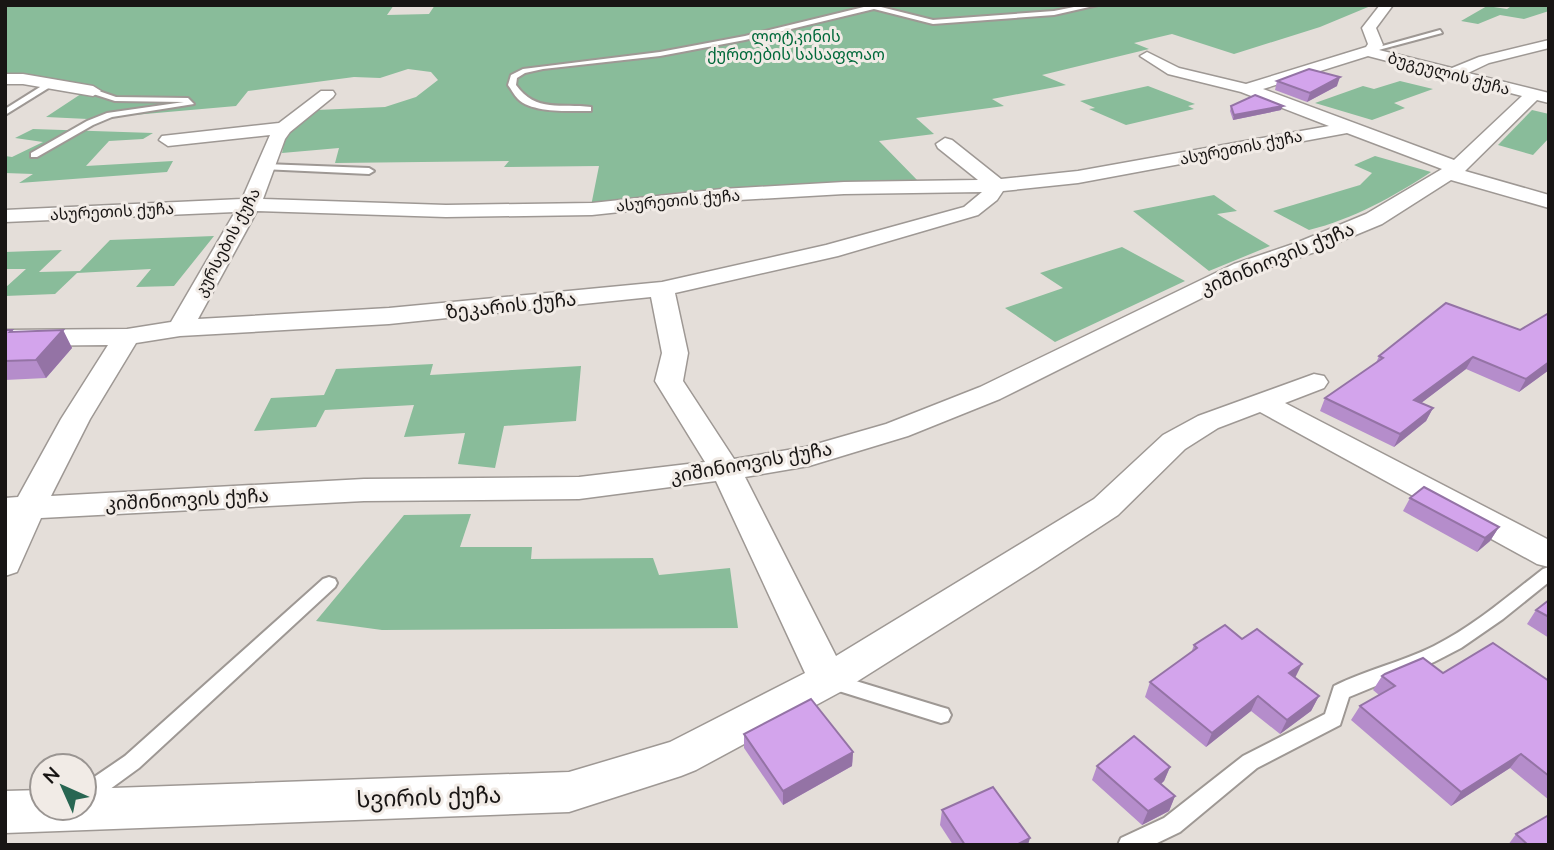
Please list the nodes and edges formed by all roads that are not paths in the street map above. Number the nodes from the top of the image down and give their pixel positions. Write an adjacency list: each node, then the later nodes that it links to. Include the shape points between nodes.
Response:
1 (1094, 5): 3 (lane, via 1043,14 933,22)
2 (1387, 5): 8 (street, ბუგეულის ქუჩა, via 1369,28 1376,45)
3 (878, 6): 17 (lane, via 660,54 543,67 513,77 512,85 522,99 533,104)
4 (1440, 32): 6 (lane)
5 (1387, 36): 6 (lane)
6 (1395, 43): 8 (lane)
7 (1549, 44): 10 (street, via 1484,60)
8 (1369, 51): 10 (street, ბუგეულის ქუჩა); 13 (street)
9 (1147, 56): 13 (street, via 1174,71)
10 (1452, 74): 16 (street, ბუგეულის ქუჩა)
11 (5, 79): 12 (street)
12 (51, 84): 14 (street); 18 (lane)
13 (1247, 89): 20 (street)
14 (93, 91): 23 (lane, via 115,99 188,100 190,104 110,115)
15 (327, 94): 19 (street, კურსების ქუჩა)
16 (1541, 97): 26 (street, კიშინიოვის ქუჩა)
17 (588, 109)
18 (5, 113)
19 (284, 128): 21 (street); 24 (street, კურსების ქუჩა)
20 (1346, 128): 26 (street); 27 (street, ასურეთის ქუჩა, via 1078,177)
21 (168, 139)
22 (944, 144): 27 (street)
23 (34, 155)
24 (265, 167): 25 (lane); 29 (street, კურსების ქუჩა)
25 (369, 171)
26 (1453, 171): 28 (street); 37 (street, კიშინიოვის ქუჩა, via 1374,219 1242,269 990,393 897,430 809,456)
27 (997, 186): 29 (street, ასურეთის ქუჩა, via 722,195 592,209 446,211); 31 (street, ზეკარის ქუჩა, via 971,211 936,223)
28 (1549, 202)
29 (250, 205): 30 (street, ასურეთის ქუჩა); 32 (street, კურსების ქუჩა)
30 (5, 216)
31 (662, 289): 32 (street, ზეკარის ქუჩა, via 389,316); 37 (street, via 675,353 669,381)
32 (180, 328): 33 (street, ზეკარის ქუჩა)
33 (127, 337): 34 (street, ზეკარის ქუჩა); 38 (street)
34 (5, 338)
35 (1314, 382): 36 (street, სვირის ქუჩა)
36 (1263, 402): 39 (street); 43 (street, სვირის ქუჩა, via 1208,422 1174,442 1106,507)
37 (726, 470): 38 (street, კიშინიოვის ქუჩა, via 579,488 364,490); 43 (street)
38 (16, 508): 40 (street)
39 (1549, 555)
40 (5, 563)
41 (1549, 573): 49 (lane, via 1440,651 1341,692 1333,719 1250,762 1172,825)
42 (328, 583): 45 (lane, via 132,762)
43 (828, 680): 44 (lane); 46 (street, სვირის ქუჩა, via 681,757 569,792)
44 (941, 715)
45 (98, 786)
46 (98, 804)
47 (28, 810): 48 (street, სვირის ქუჩა)
48 (5, 812)
49 (1129, 845)

